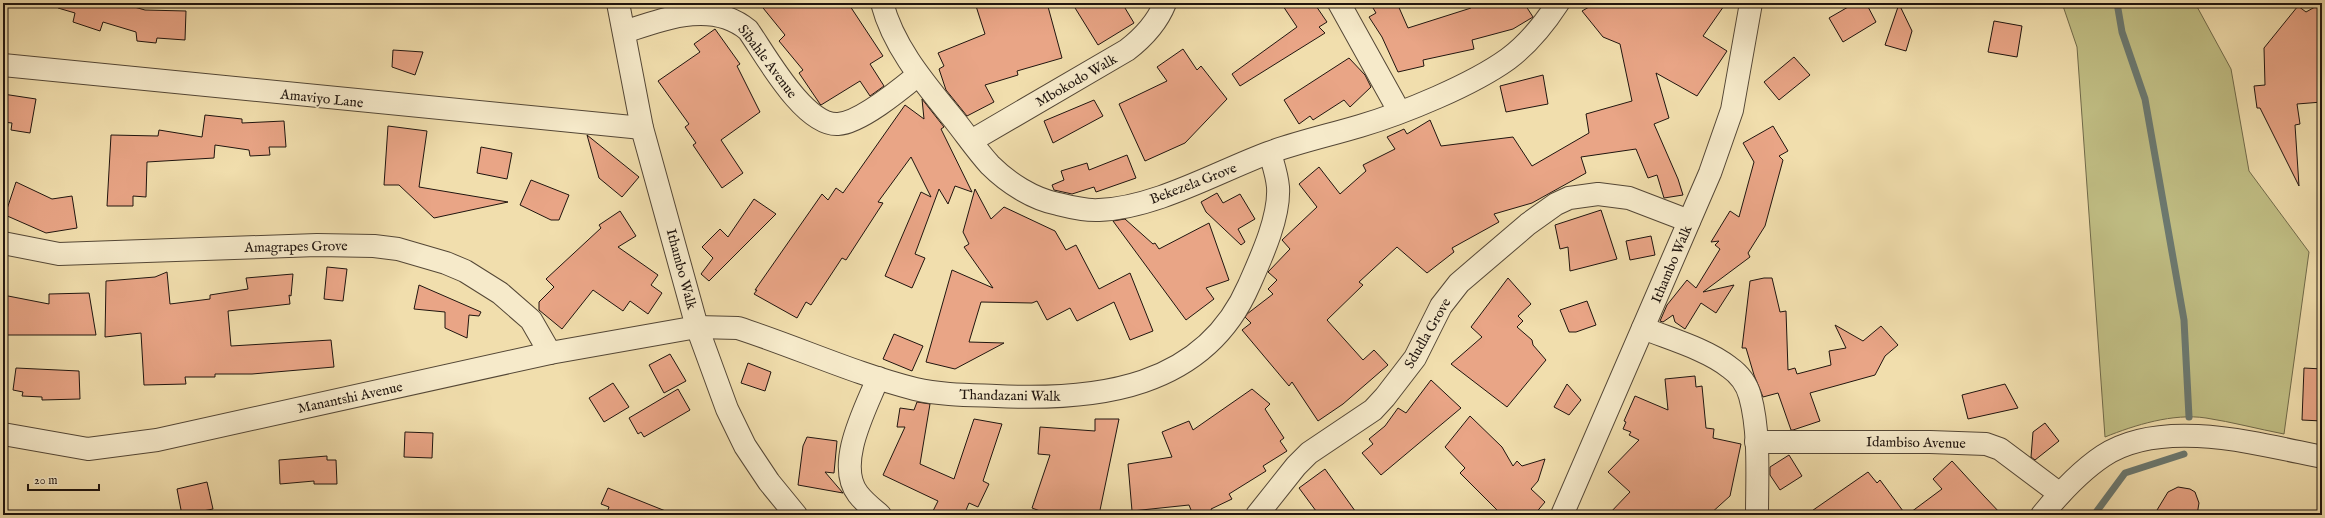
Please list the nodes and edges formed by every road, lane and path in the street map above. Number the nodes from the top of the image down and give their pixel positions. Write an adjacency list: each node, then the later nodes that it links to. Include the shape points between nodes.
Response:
1 (618, 3): 7 (street, Ithambo Walk)
2 (882, 3): 9 (street, Bekezela Grove, via 896,38)
3 (1165, 3): 12 (street, Mbokodo Walk, via 1150,30 1127,50)
4 (1340, 3): 10 (street)
5 (1558, 3): 10 (street, Bekezela Grove, via 1545,22 1509,58 1455,89)
6 (1751, 3): 14 (street, Ithambo Walk, via 1732,110 1710,173)
7 (624, 32): 9 (street, Sibahle Avenue, via 690,13 718,12 727,16 748,30 799,102 831,124 851,120 892,96); 11 (street, Ithambo Walk)
8 (3, 65): 11 (street, Amaviyo Lane)
9 (918, 75): 12 (street, Bekezela Grove)
10 (1399, 111): 13 (street, Bekezela Grove, via 1364,125)
11 (642, 128): 16 (street, Ithambo Walk)
12 (971, 141): 13 (street, Bekezela Grove, via 991,165 1021,189 1057,204 1099,210 1138,203 1179,190)
13 (1270, 153): 19 (street, Thandazani Walk, via 1276,175 1277,202 1250,283 1239,306 1220,332 1192,357 1175,368 1158,377 1120,389 1028,398 953,394 917,389)
14 (1689, 221): 17 (street, Ithambo Walk); 26 (street, Sdudla Grove, via 1629,198 1598,194 1569,198 1551,208 1459,283 1441,306 1415,358 1385,397 1373,410 1309,453)
15 (3, 243): 18 (street, Amagrapes Grove, via 59,254 317,244 398,249 446,263 465,271 494,289 531,320)
16 (697, 328): 18 (street, Manantshi Avenue); 19 (street, Thandazani Walk, via 738,328); 24 (street, Ithambo Walk, via 727,409 744,446)
17 (1643, 328): 21 (street, via 1718,359 1740,376 1750,396); 27 (street, Ithambo Walk)
18 (550, 353): 20 (street, Manantshi Avenue, via 112,448 88,449)
19 (878, 378): 25 (street, via 855,437 849,471 857,493)
20 (3, 434)
21 (1756, 442): 23 (street, Idambiso Avenue, via 1986,444 2000,449); 28 (street)
22 (2322, 457): 23 (street, via 2210,436 2148,440 2116,449 2104,456 2082,472)
23 (2060, 494): 29 (street)
24 (796, 515)
25 (880, 515)
26 (1257, 515)
27 (1562, 515)
28 (1757, 515)
29 (2042, 515)

